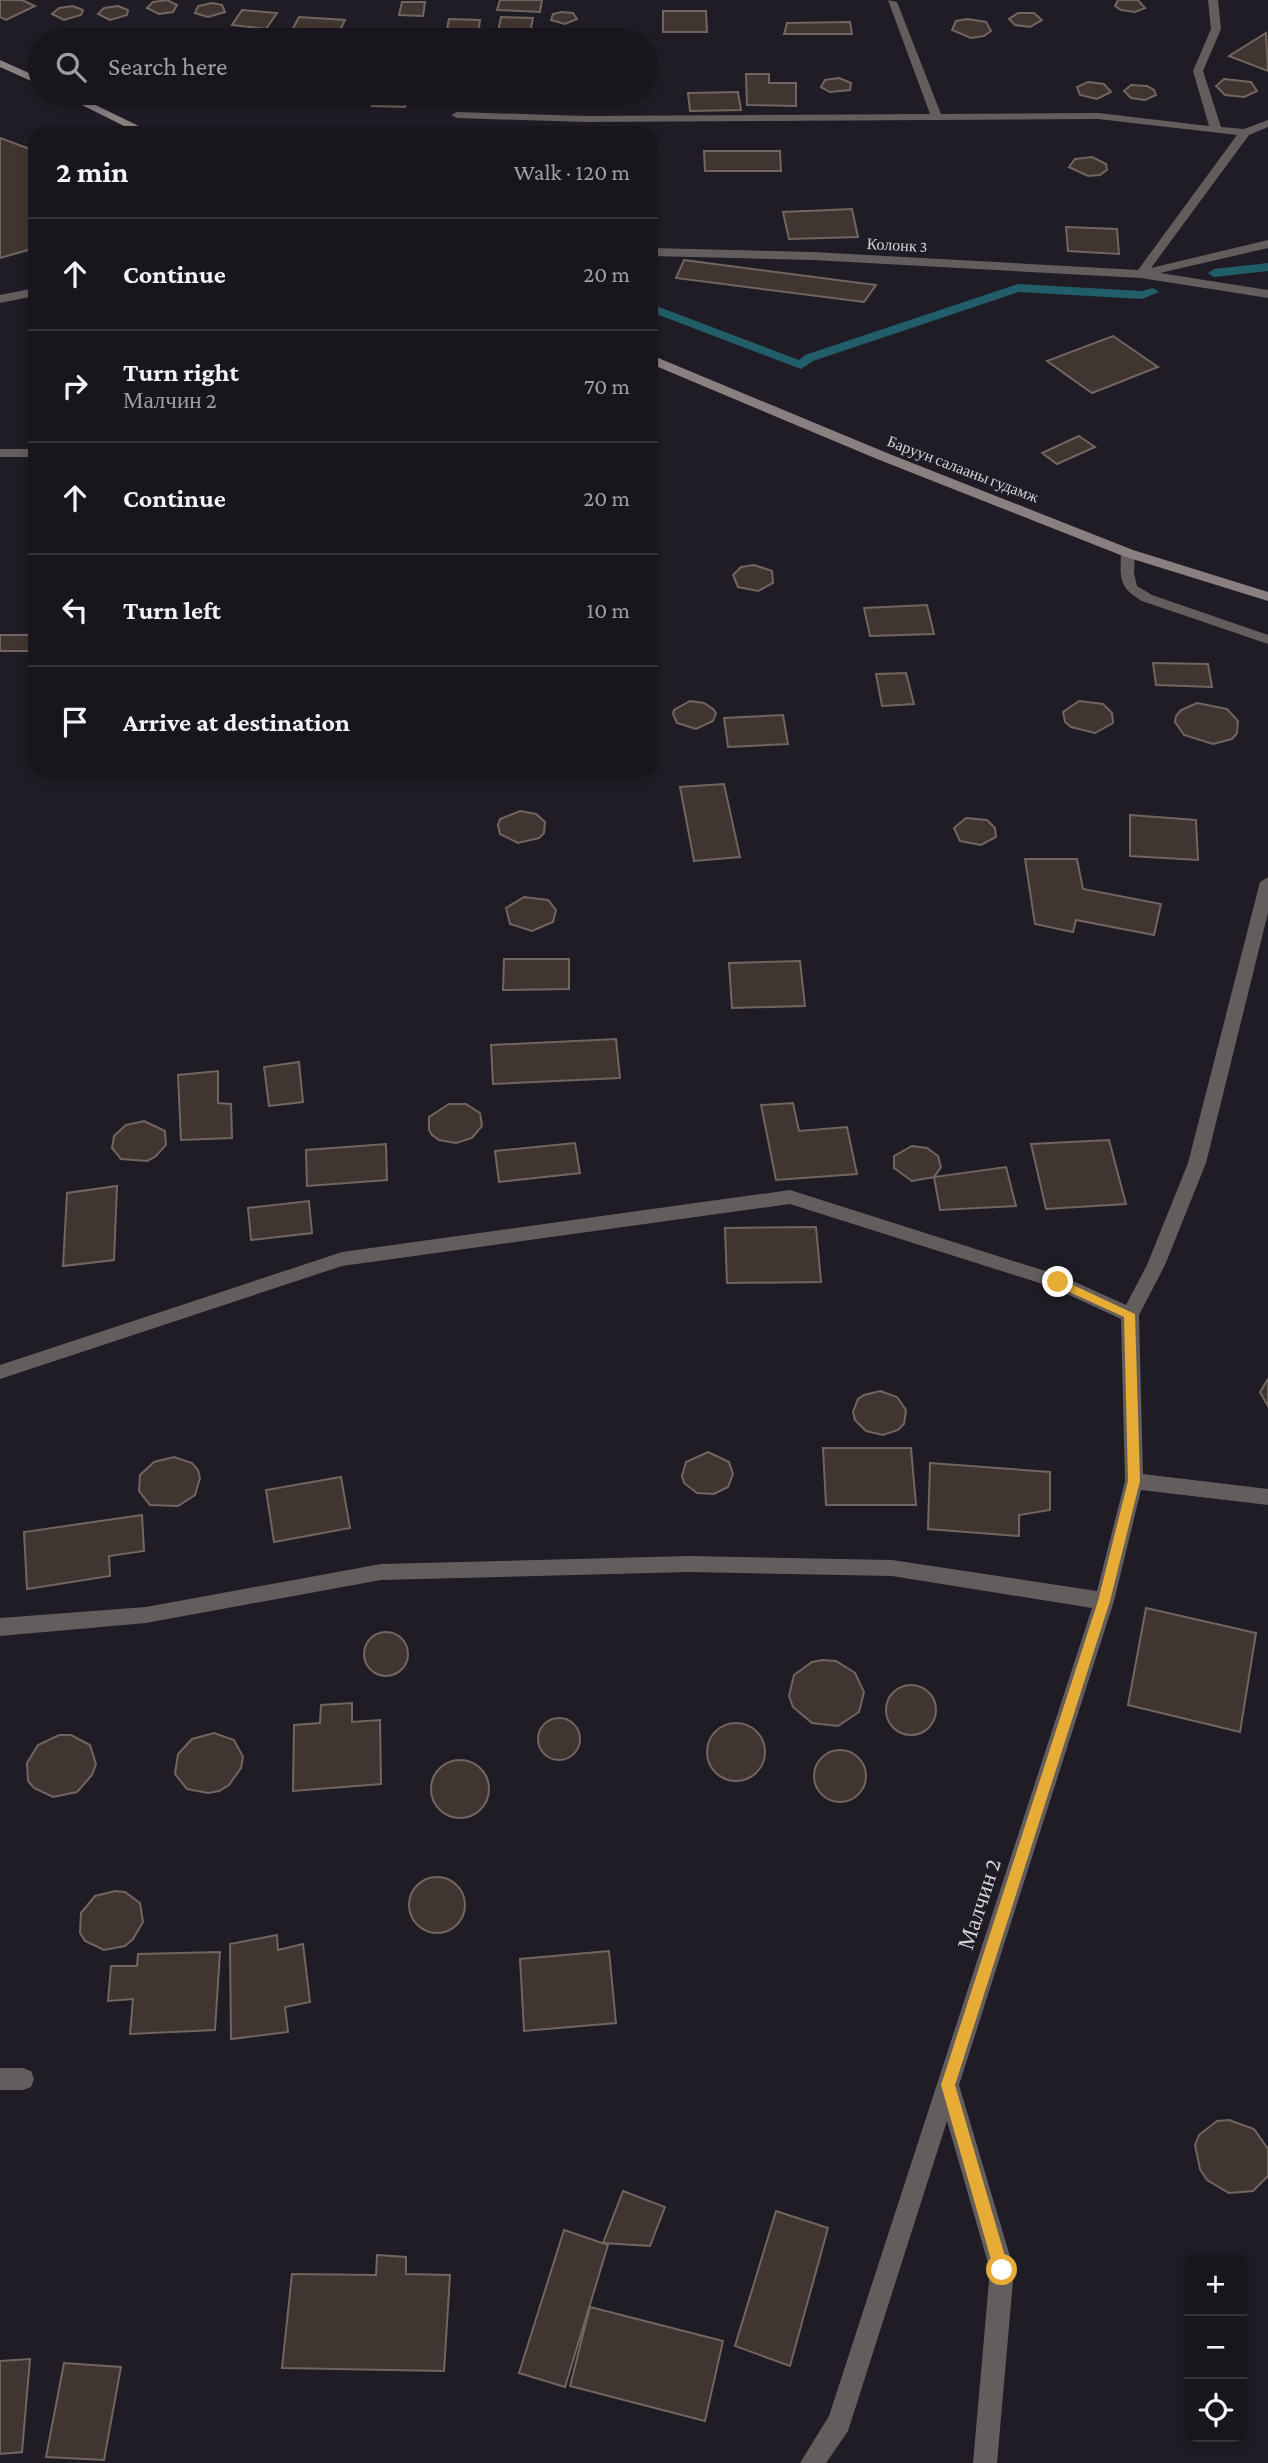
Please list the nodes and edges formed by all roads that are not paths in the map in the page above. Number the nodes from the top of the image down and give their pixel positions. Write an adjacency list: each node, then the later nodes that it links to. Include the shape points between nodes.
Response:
1 (1213, 0): 10 (street, via 1216,29 1198,71)
2 (892, 2): 7 (street)
3 (1, 63): 4 (main road)
4 (28, 76)
5 (88, 105): 9 (main road)
6 (457, 115): 7 (street)
7 (937, 118): 10 (street, via 1098,116)
8 (1268, 123): 11 (street)
9 (132, 126)
10 (1216, 129): 11 (street)
11 (1245, 133): 14 (street)
12 (1268, 244): 14 (street)
13 (658, 252): 14 (street, Колонк 3)
14 (1141, 274): 16 (street)
15 (28, 293): 17 (street)
16 (1268, 294)
17 (0, 299)
18 (658, 362): 21 (main road, Баруун салааны гудамж)
19 (0, 453): 20 (street)
20 (28, 453)
21 (1128, 552): 22 (main road, Баруун салааны гудамж); 23 (street, via 1131,588 1147,598)
22 (1268, 597)
23 (1268, 640)
24 (1268, 882): 25 (street, via 1197,1163 1156,1265)
25 (1129, 1314): 26 (street, via 1058,1282 790,1197 342,1259); 27 (street, Малчин 2)
26 (0, 1372)
27 (1134, 1481): 28 (street); 29 (street, Малчин 2)
28 (1268, 1497)
29 (1104, 1601): 30 (street, via 892,1568 689,1564 381,1572 146,1615); 33 (street, Малчин 2)
30 (0, 1627)
31 (0, 2079): 32 (street)
32 (23, 2079)
33 (948, 2085): 34 (street, Малчин 2, via 839,2422); 35 (street, via 1002,2270)
34 (812, 2463)
35 (985, 2463)

